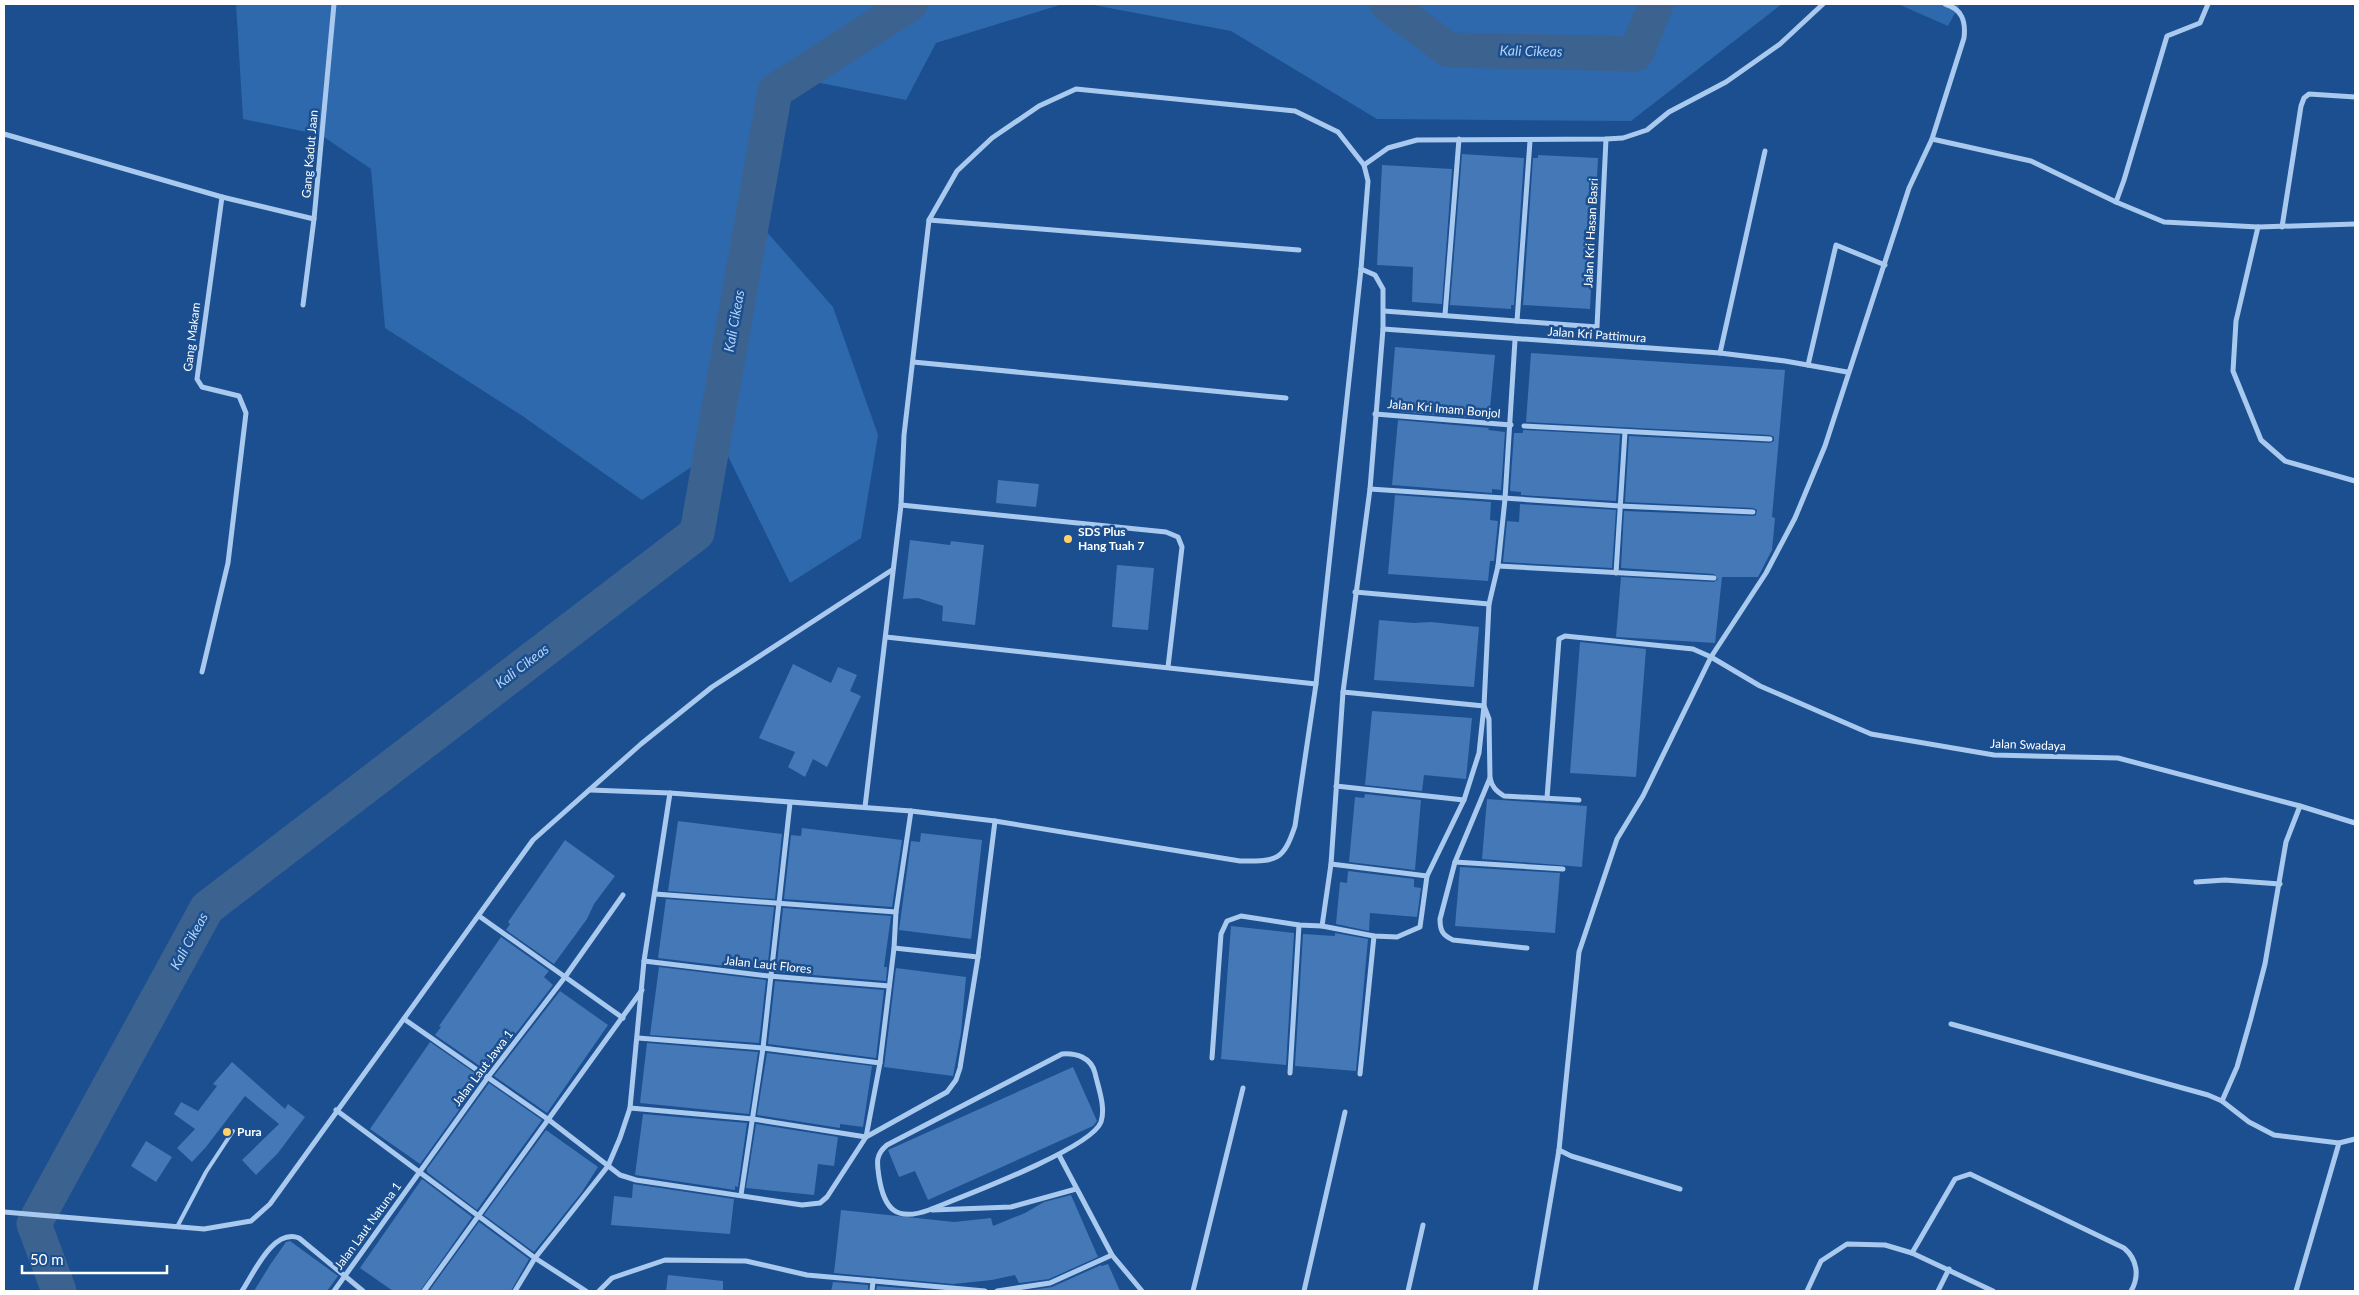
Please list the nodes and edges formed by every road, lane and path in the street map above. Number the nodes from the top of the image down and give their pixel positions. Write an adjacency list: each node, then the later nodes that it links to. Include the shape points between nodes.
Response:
1 (334, 4): 16 (street, Gang Kadut Jaan)
2 (1822, 4): 10 (street, via 1780,44 1726,82 1670,112 1647,130)
3 (1945, 4): 5 (street)
4 (2208, 4): 15 (street, via 2200,23 2167,36)
5 (1956, 5): 9 (street, via 1963,19 1964,38)
6 (2355, 96): 20 (street, via 2310,94 2304,98 2300,106)
7 (4, 134): 14 (street)
8 (1459, 139): 11 (street); 13 (street, via 1417,140 1388,148); 26 (street)
9 (1932, 139): 15 (street, via 2031,161); 22 (street, via 1909,188)
10 (1606, 140): 11 (street); 27 (street, Jalan Kri Hasan Basri, via 1597,327)
11 (1530, 141): 27 (street)
12 (1765, 151): 30 (street)
13 (1364, 165): 17 (street, via 1338,132 1295,111 1076,90 1039,106 992,138 957,171); 23 (street, via 1368,181)
14 (222, 198): 16 (street); 55 (street, Gang Makam, via 197,379 202,386 239,396 246,413 228,562)
15 (2116, 202): 19 (street, via 2164,222)
16 (314, 219): 24 (street, Gang Kadut Jaan)
17 (929, 220): 21 (street); 31 (street)
18 (2355, 224): 20 (street)
19 (2258, 227): 20 (street); 40 (street, via 2236,322 2234,371 2261,440 2285,461)
20 (2282, 227)
21 (1299, 250)
22 (1885, 265): 32 (street, via 1836,245); 33 (street)
23 (1361, 269): 25 (street, via 1375,275 1383,289); 56 (street)
24 (302, 306)
25 (1384, 311): 26 (street); 28 (street)
26 (1445, 315): 27 (street)
27 (1516, 321)
28 (1384, 329): 29 (street, Jalan Kri Pattimura); 35 (street)
29 (1515, 340): 30 (street, Jalan Kri Pattimura); 36 (street)
30 (1720, 353): 32 (street, Jalan Kri Pattimura)
31 (913, 362): 34 (street); 43 (street)
32 (1808, 365): 33 (street, Jalan Kri Pattimura)
33 (1847, 372): 53 (street, via 1825,446 1795,518 1766,573)
34 (1286, 398)
35 (1375, 414): 36 (street, Jalan Kri Imam Bonjol); 41 (street)
36 (1511, 425): 42 (street)
37 (1524, 426): 38 (street)
38 (1625, 432): 39 (street); 44 (street)
39 (1770, 439)
40 (2355, 481)
41 (1370, 489): 42 (street); 50 (street)
42 (1505, 499): 44 (street); 46 (street)
43 (900, 505): 47 (street); 54 (street, via 1166,532 1178,537 1182,547)
44 (1620, 506): 45 (street); 48 (street)
45 (1753, 512)
46 (1498, 566): 48 (street); 51 (street)
47 (892, 570): 52 (street); 61 (street, via 712,687)
48 (1616, 573): 49 (street)
49 (1714, 578)
50 (1355, 592): 51 (street); 57 (street)
51 (1489, 604): 58 (street)
52 (886, 637): 54 (street); 68 (street)
53 (1712, 657): 63 (street, Jalan Swadaya, via 1693,649 1565,636 1560,639); 67 (street, Jalan Swadaya, via 1760,686 1872,734 1994,755 2118,758); 115 (street, via 1643,796 1617,839 1579,952)
54 (1168, 667): 56 (street)
55 (202, 672)
56 (1316, 684): 70 (street, via 1295,826 1288,846 1278,858 1240,861)
57 (1343, 692): 58 (street); 60 (street)
58 (1484, 706): 59 (street, via 1489,719); 64 (street, via 1479,753)
59 (1490, 778): 63 (street, via 1492,786 1504,796); 72 (street)
60 (1336, 786): 64 (street); 73 (street)
61 (590, 790): 62 (street); 82 (street, via 533,840)
62 (670, 793): 66 (street); 78 (street)
63 (1547, 798): 65 (street)
64 (1464, 800): 75 (street)
65 (1579, 800)
66 (790, 803): 68 (street); 80 (street)
67 (2300, 806): 71 (street, Jalan Swadaya); 77 (street, via 2286,842)
68 (865, 807): 69 (street)
69 (912, 811): 70 (street); 81 (street)
70 (995, 821): 88 (street)
71 (2355, 823)
72 (1455, 862): 74 (street); 87 (street, via 1440,919 1442,932 1453,940)
73 (1330, 864): 75 (street); 84 (street)
74 (1563, 869)
75 (1427, 876): 85 (street, via 1420,927 1397,938)
76 (2196, 882): 77 (street, via 2225,880)
77 (2280, 884): 105 (street, via 2251,1018 2237,1067)
78 (655, 894): 80 (street); 89 (street)
79 (622, 895): 91 (street, Jalan Laut Jawa 1)
80 (778, 902): 81 (street); 90 (street)
81 (896, 912): 86 (street)
82 (479, 916): 91 (street); 95 (street)
83 (1299, 925): 84 (street); 99 (street, via 1241,916 1223,927); 101 (street)
84 (1322, 926): 85 (street)
85 (1374, 936): 102 (street)
86 (894, 948): 88 (street); 92 (street)
87 (1527, 948)
88 (978, 957): 112 (street, via 956,1080 947,1092)
89 (644, 961): 90 (street, Jalan Laut Flores); 93 (street)
90 (769, 976): 92 (street, Jalan Laut Flores); 98 (street)
91 (566, 977): 94 (street); 103 (street, Jalan Laut Jawa 1)
92 (889, 986): 100 (street)
93 (643, 988): 94 (street); 97 (street)
94 (623, 1018): 110 (street)
95 (404, 1019): 103 (street); 107 (street)
96 (1951, 1024): 105 (street)
97 (638, 1038): 98 (street); 106 (street)
98 (763, 1048): 100 (street); 109 (street)
99 (1212, 1058)
100 (880, 1063): 112 (street)
101 (1290, 1073)
102 (1360, 1074)
103 (488, 1077): 110 (street); 118 (street, Jalan Laut Jawa 1)
104 (1243, 1088): 145 (street)
105 (2222, 1101): 114 (street, via 2248,1122 2274,1135)
106 (630, 1108): 109 (street); 117 (street)
107 (336, 1110): 118 (street); 126 (street, via 270,1204 251,1222 204,1229)
108 (1345, 1112): 146 (street)
109 (753, 1119): 112 (street); 121 (street)
110 (549, 1120): 117 (street); 124 (street)
111 (233, 1131): 126 (lane)
112 (866, 1136): 121 (street, via 836,1185 820,1202 802,1205)
113 (2355, 1139): 114 (street)
114 (2339, 1143): 153 (street)
115 (1558, 1150): 120 (street); 148 (street)
116 (1059, 1155): 119 (street); 122 (street); 122 (street, via 1094,1133 1101,1122 1094,1068 1087,1060 1073,1054 1062,1054 880,1151 877,1164 882,1195 889,1209 904,1214)
117 (608, 1166): 121 (street, via 620,1175 636,1180); 129 (street)
118 (419, 1173): 124 (street); 131 (street, Jalan Laut Natuna 1)
119 (1076, 1189): 122 (street, via 1010,1207); 128 (street)
120 (1680, 1189)
121 (740, 1195)
122 (929, 1210)
123 (4, 1212): 126 (street)
124 (480, 1216): 129 (street); 137 (street)
125 (1423, 1225): 147 (street)
126 (176, 1227)
127 (1912, 1253): 130 (street); 149 (street, via 1885,1245 1847,1244 1821,1261); 152 (street, via 1954,1179 1970,1174 2124,1248 2135,1263 2136,1283)
128 (1112, 1255): 143 (street, via 1050,1283); 144 (street)
129 (535, 1258): 138 (street); 139 (street)
130 (1949, 1269): 133 (street); 150 (street)
131 (345, 1276): 134 (street, via 299,1238 286,1236 274,1242); 135 (street, Jalan Laut Natuna 1); 136 (street)
132 (873, 1281): 140 (street, via 807,1275 746,1261 665,1260 612,1278); 141 (street); 142 (street)
133 (1985, 1289): 151 (street)
134 (242, 1291)
135 (334, 1291)
136 (363, 1291)
137 (424, 1291)
138 (515, 1291)
139 (586, 1291)
140 (599, 1291)
141 (872, 1291)
142 (985, 1291)
143 (997, 1291)
144 (1142, 1291)
145 (1193, 1291)
146 (1304, 1291)
147 (1408, 1291)
148 (1535, 1291)
149 (1807, 1291)
150 (1938, 1291)
151 (1993, 1291)
152 (2131, 1291)
153 (2296, 1291)

